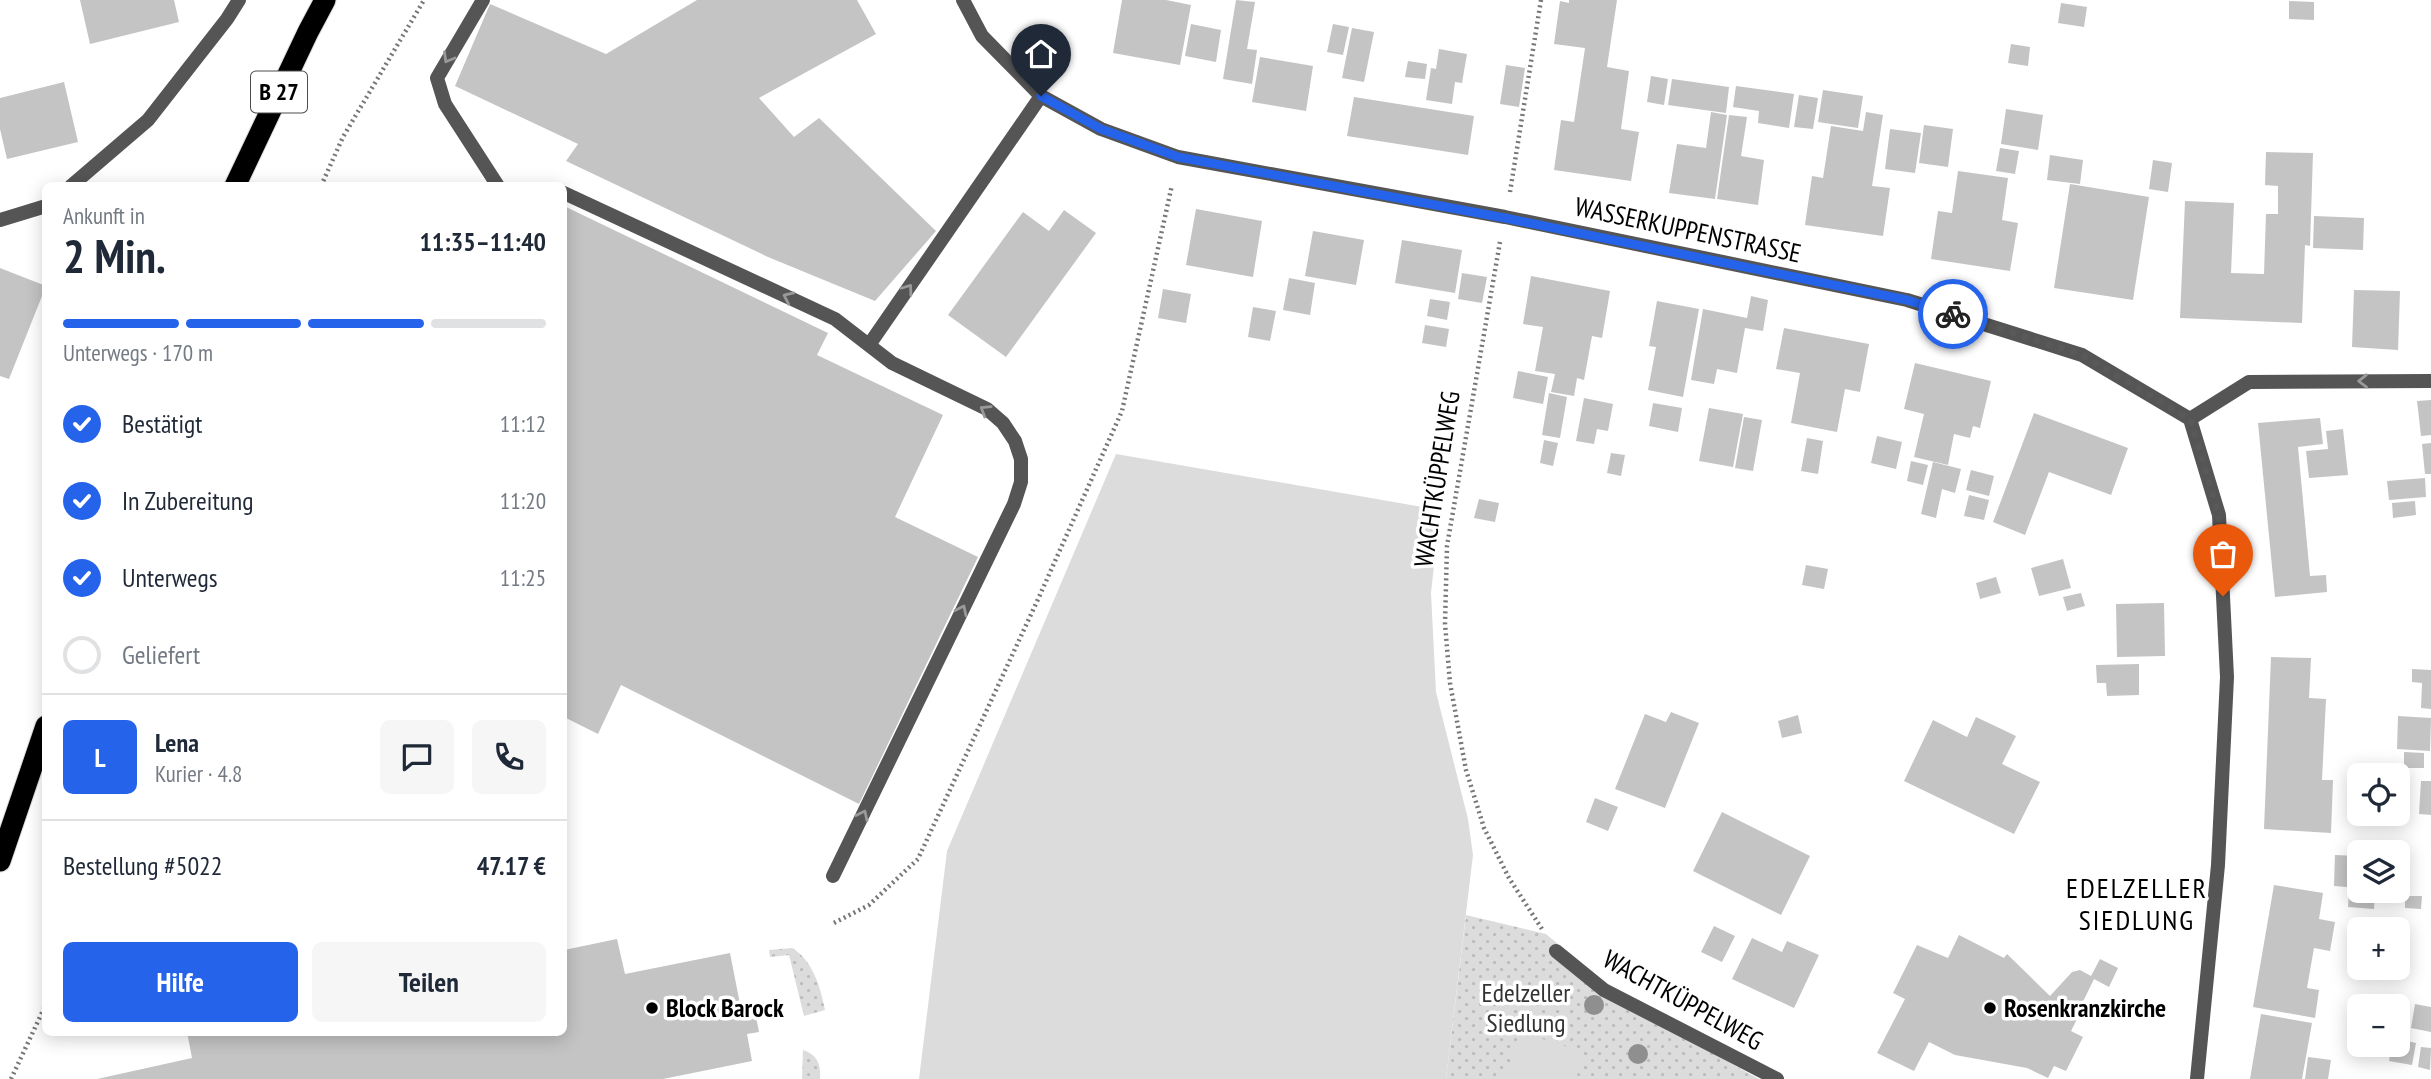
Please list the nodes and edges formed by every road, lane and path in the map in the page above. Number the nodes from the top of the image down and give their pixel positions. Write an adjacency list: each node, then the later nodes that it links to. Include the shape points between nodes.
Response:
1 (239, 0): 8 (street, via 148,120)
2 (325, 0): 9 (highway, B 27)
3 (424, 0): 10 (path, via 343,137)
4 (483, 0): 11 (street, one-way to 11, via 437,78 445,104)
5 (963, 0): 7 (street, WASSERKUPPENSTRASSE, via 982,36)
6 (1541, 0): 13 (path)
7 (1041, 96): 18 (street, one-way to 7); 20 (street, WASSERKUPPENSTRASSE, via 1101,129 1178,157 1907,300 2082,355)
8 (76, 182)
9 (237, 182)
10 (323, 182)
11 (495, 182)
12 (1172, 185): 24 (path, via 1122,411 1028,622 918,859 869,905)
13 (1510, 193)
14 (567, 194): 18 (street, one-way to 14, via 835,319)
15 (42, 207): 16 (street)
16 (0, 220)
17 (1500, 239): 25 (path, WACHTKÜPPELWEG, via 1447,546 1445,624 1450,684 1466,770 1484,828)
18 (869, 345): 23 (street, one-way to 18, via 1021,482 1021,459 1003,423 987,409 892,363)
19 (2431, 381): 20 (street, one-way to 20, via 2249,382)
20 (2190, 419): 29 (street, via 2219,515 2227,677 2218,865)
21 (42, 738): 22 (highway)
22 (0, 861)
23 (833, 876)
24 (834, 923)
25 (1556, 951): 28 (street, WACHTKÜPPELWEG, via 1604,990)
26 (42, 1013): 27 (path)
27 (11, 1079)
28 (1777, 1079)
29 (2197, 1079)

